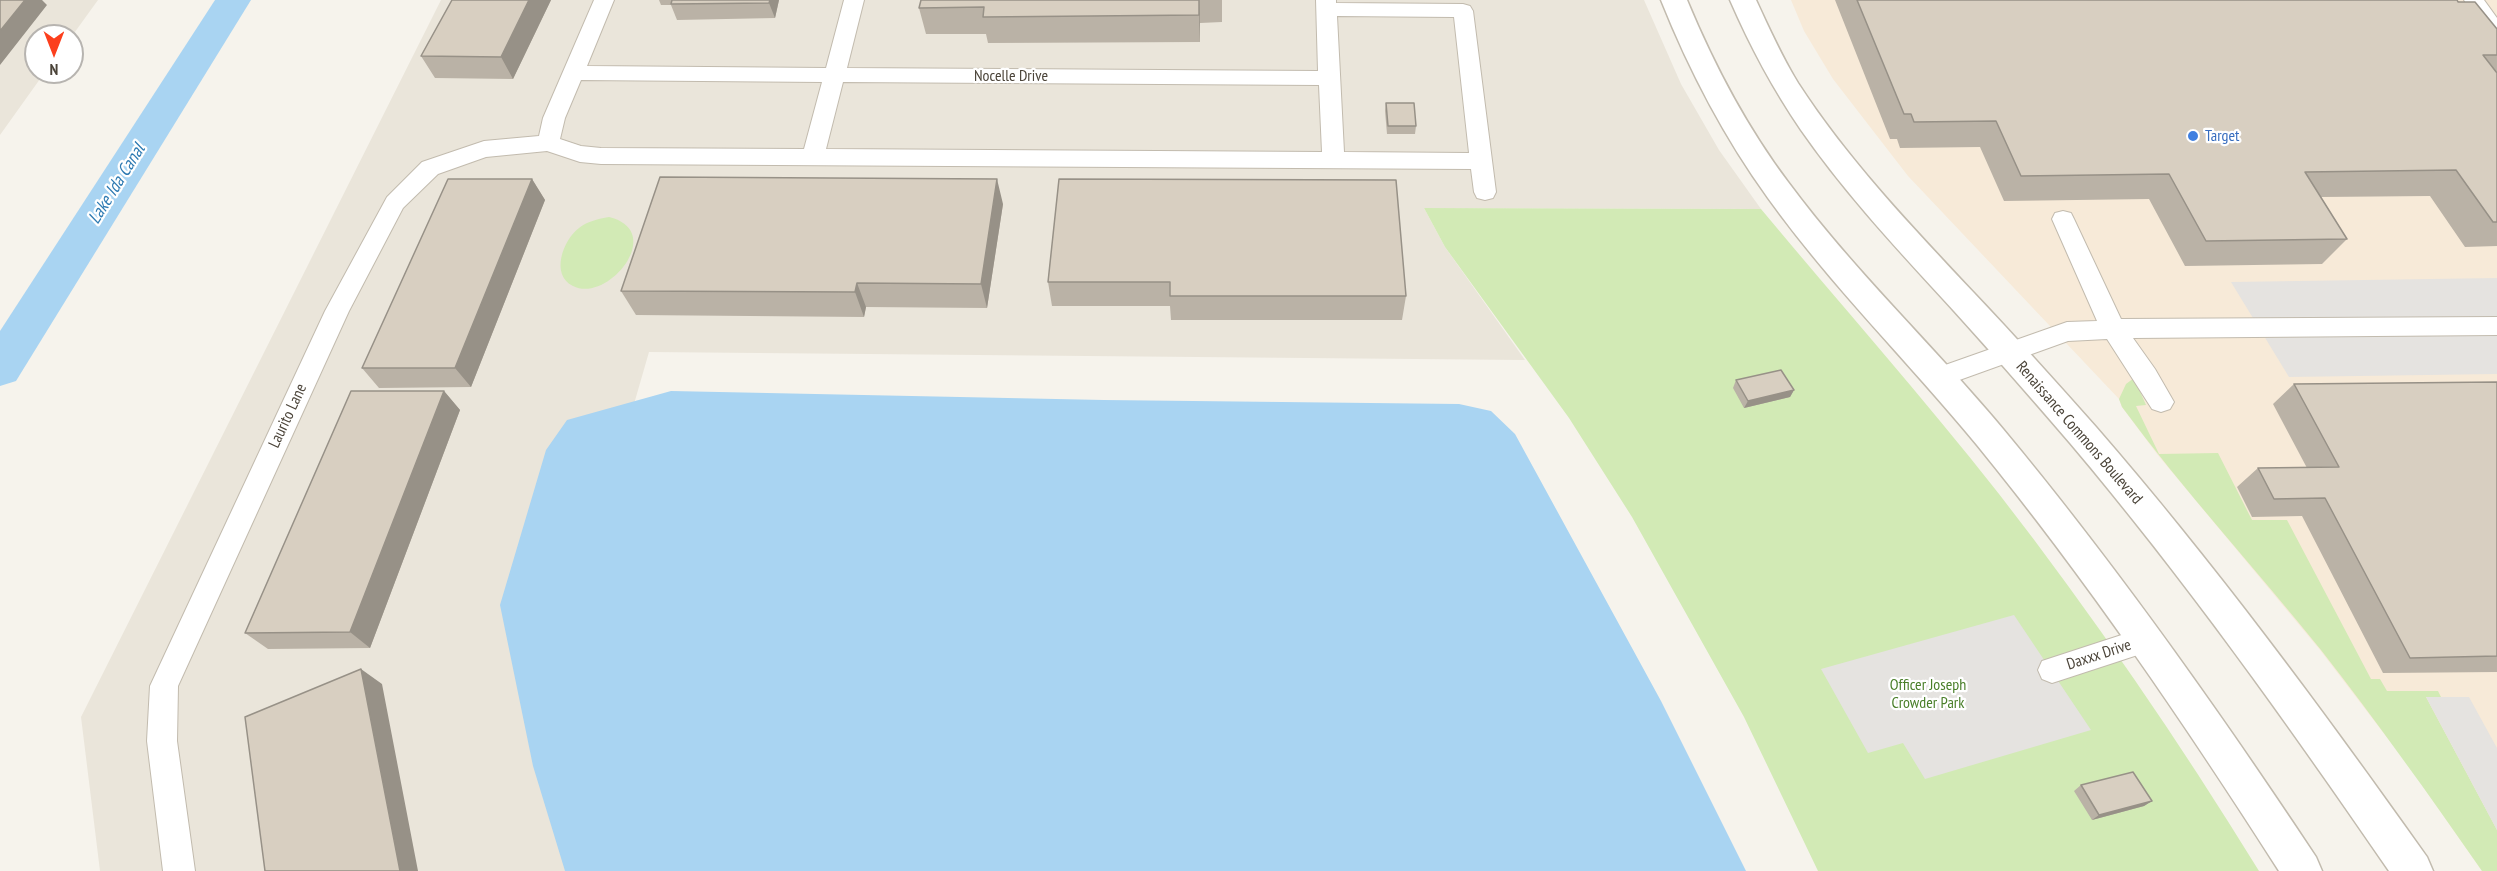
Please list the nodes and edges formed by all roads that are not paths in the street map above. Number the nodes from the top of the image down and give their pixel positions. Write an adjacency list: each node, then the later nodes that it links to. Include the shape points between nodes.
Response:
1 (604, 0): 8 (lane)
2 (854, 0): 9 (lane)
3 (1674, 0): 20 (street, via 1705,73 1761,166 1797,215)
4 (1743, 0): 19 (street, Renaissance Commons Boulevard, via 1772,62 1833,154 1871,202)
5 (2474, 0): 7 (lane)
6 (1326, 5): 10 (lane); 14 (lane, via 1463,11)
7 (2497, 33)
8 (574, 73): 9 (lane, Nocelle Drive); 11 (lane)
9 (834, 76): 10 (lane, Nocelle Drive); 12 (lane)
10 (1329, 78): 13 (lane)
11 (548, 142): 12 (lane, via 580,154 601,156); 24 (lane, Laurito Lane, via 484,149 430,168 395,203 337,311 164,686 162,741)
12 (813, 157): 13 (lane)
13 (1333, 160): 14 (lane)
14 (1481, 161): 15 (lane)
15 (1485, 192)
16 (2063, 219): 18 (lane)
17 (2497, 326): 18 (lane)
18 (2113, 329): 19 (lane, via 2067,332); 21 (lane)
19 (2010, 353): 20 (lane); 26 (street, Renaissance Commons Boulevard, via 2123,482 2237,625)
20 (1940, 377): 22 (street, via 2041,500)
21 (2161, 402)
22 (2145, 640): 23 (lane, Daxxx Drive); 25 (street)
23 (2052, 670)
24 (179, 871)
25 (2302, 871)
26 (2413, 871)

